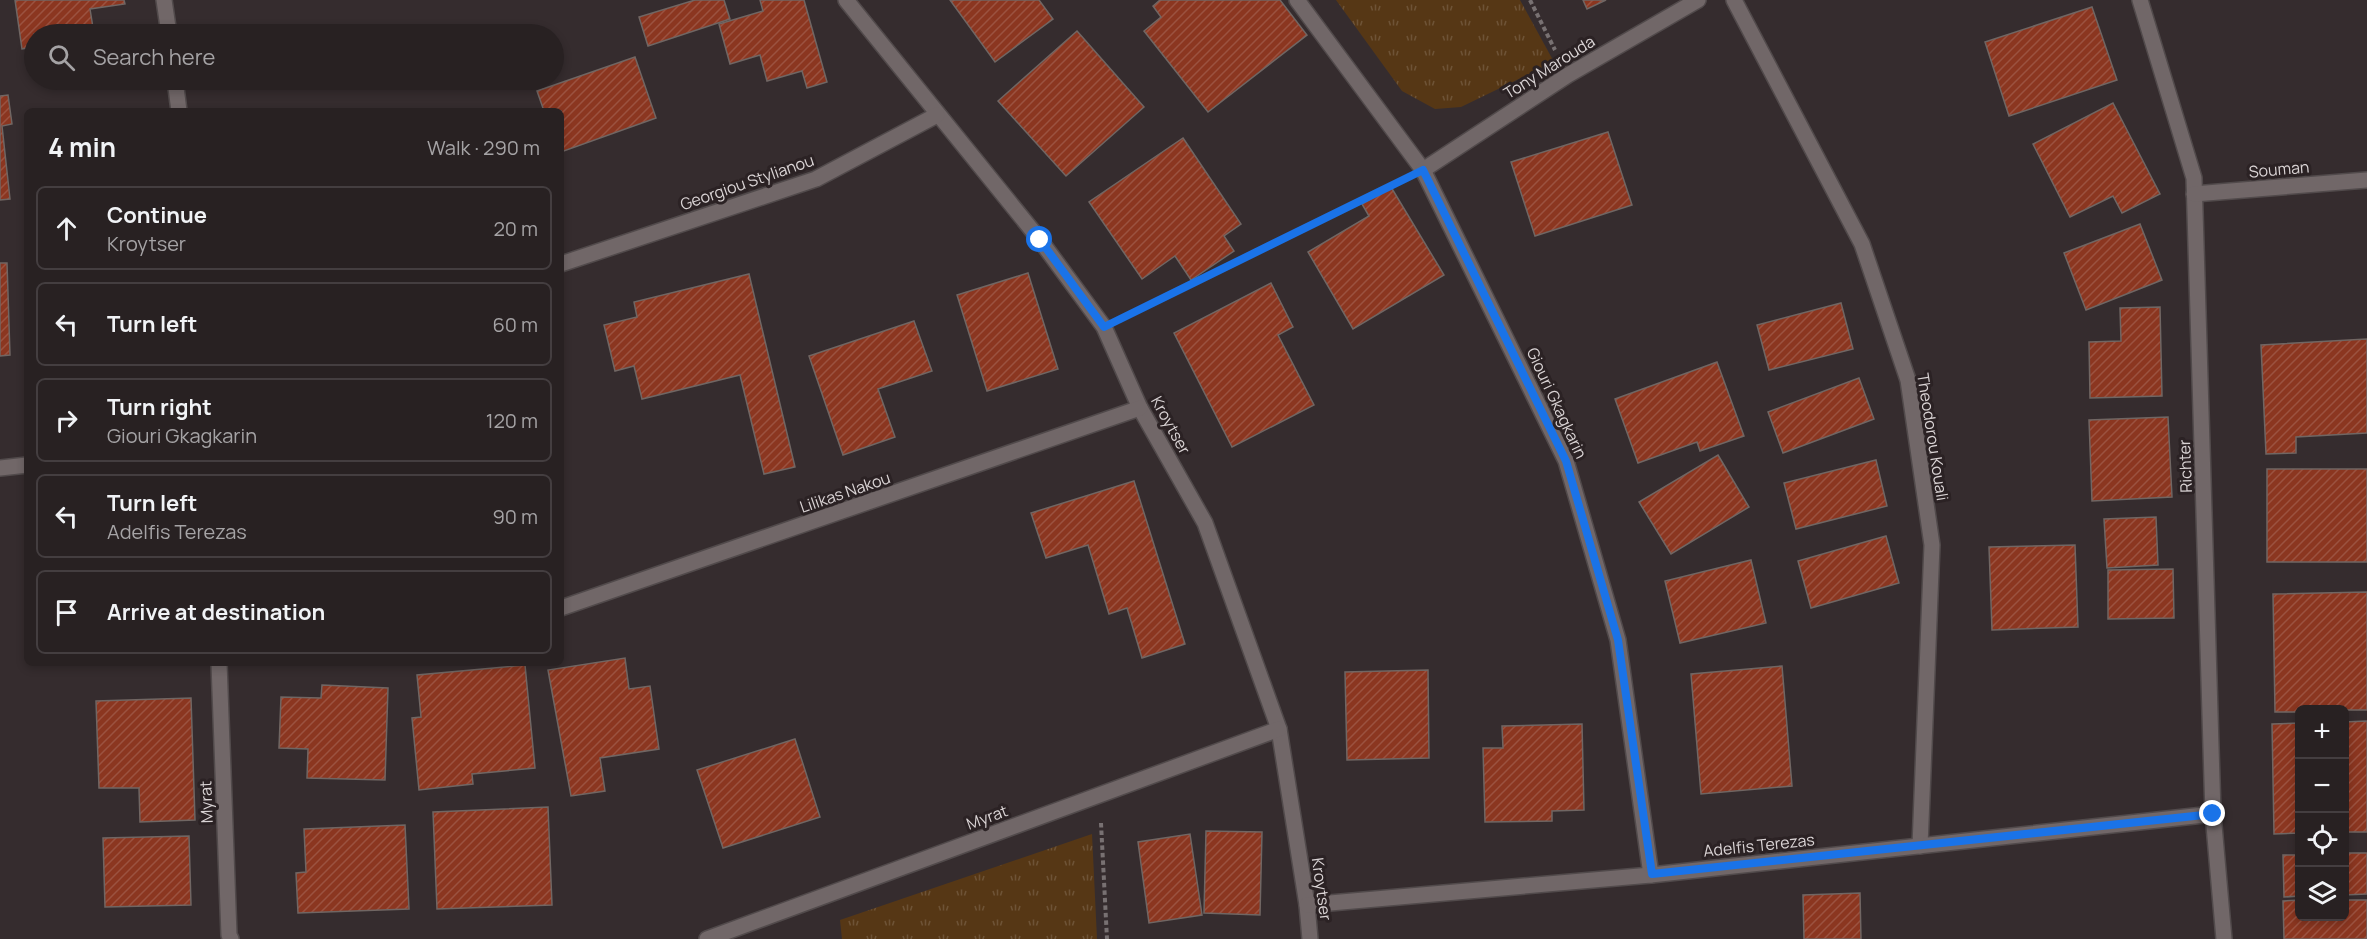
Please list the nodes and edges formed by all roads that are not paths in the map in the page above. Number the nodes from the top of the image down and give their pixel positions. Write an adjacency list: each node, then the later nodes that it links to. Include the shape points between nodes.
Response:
1 (164, 0): 7 (street)
2 (846, 0): 10 (street, Kroytser)
3 (1297, 0): 11 (street, Giouri Gkagkarin)
4 (1698, 0): 11 (street, Tony Marouda, via 1568,75)
5 (1734, 0): 22 (street, Theodorou Kouali, via 1862,244 1908,380 1932,545)
6 (2140, 0): 13 (street, Richter, via 2194,178)
7 (168, 24)
8 (176, 90): 9 (street)
9 (179, 108)
10 (937, 115): 14 (street, Georgiou Stylianou, via 816,179); 15 (street, Kroytser, via 1040,240 1104,327)
11 (1423, 170): 23 (street, Giouri Gkagkarin, via 1566,461 1618,640)
12 (2367, 180): 13 (street, Souman)
13 (2194, 194): 21 (street, Richter)
14 (564, 263)
15 (1140, 408): 18 (street, Lilikas Nakou); 20 (street, Kroytser, via 1205,523)
16 (24, 465): 17 (street)
17 (0, 468)
18 (564, 607)
19 (219, 666): 25 (street, Myrat)
20 (1279, 729): 24 (street, Kroytser); 26 (street, Myrat)
21 (2213, 814): 22 (street, Adelfis Terezas); 28 (street, Richter)
22 (1920, 846): 23 (street, Adelfis Terezas)
23 (1652, 874): 24 (street, Adelfis Terezas)
24 (1308, 904): 27 (street, Kroytser)
25 (231, 939)
26 (707, 939)
27 (1310, 939)
28 (2224, 939)

